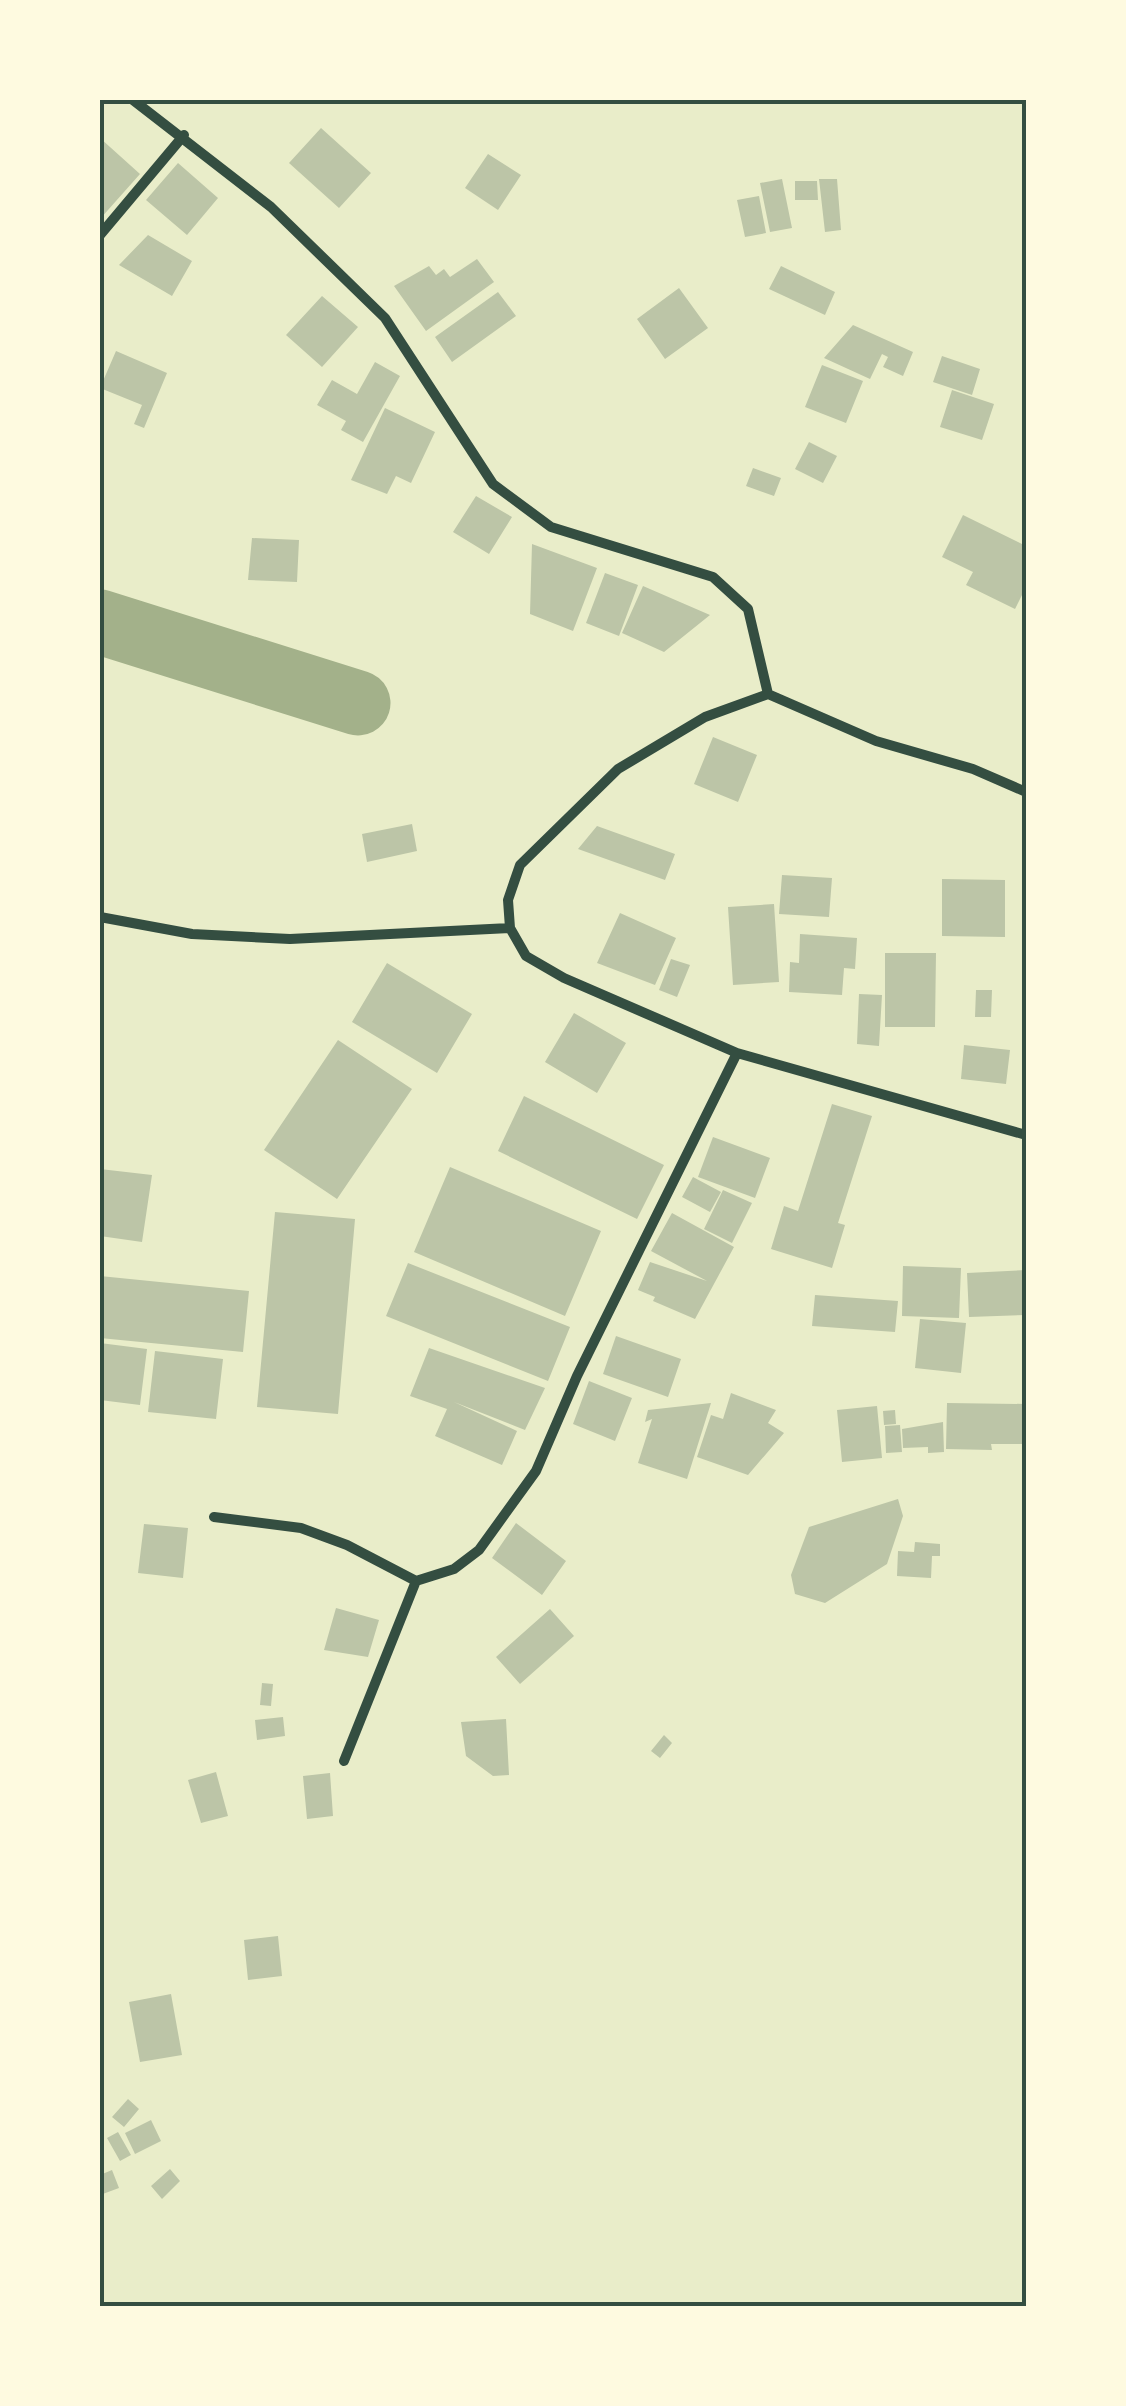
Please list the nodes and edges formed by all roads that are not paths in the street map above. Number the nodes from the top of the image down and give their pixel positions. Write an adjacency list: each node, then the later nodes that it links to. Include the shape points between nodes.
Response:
1 (134, 100): 2 (street)
2 (184, 136): 3 (street); 4 (street, via 271,207 385,318 493,484 551,527 712,576 748,609)
3 (100, 235)
4 (766, 688): 5 (street, via 876,741); 7 (street, via 618,769 520,865 508,900)
5 (1026, 792)
6 (100, 917): 7 (street, via 192,934 290,940)
7 (510, 928): 8 (street, via 526,956 564,978)
8 (738, 1054): 9 (street); 11 (street, via 536,1472 478,1550 454,1569)
9 (1026, 1135)
10 (214, 1517): 11 (street, via 301,1528)
11 (416, 1581): 12 (street)
12 (344, 1761)

